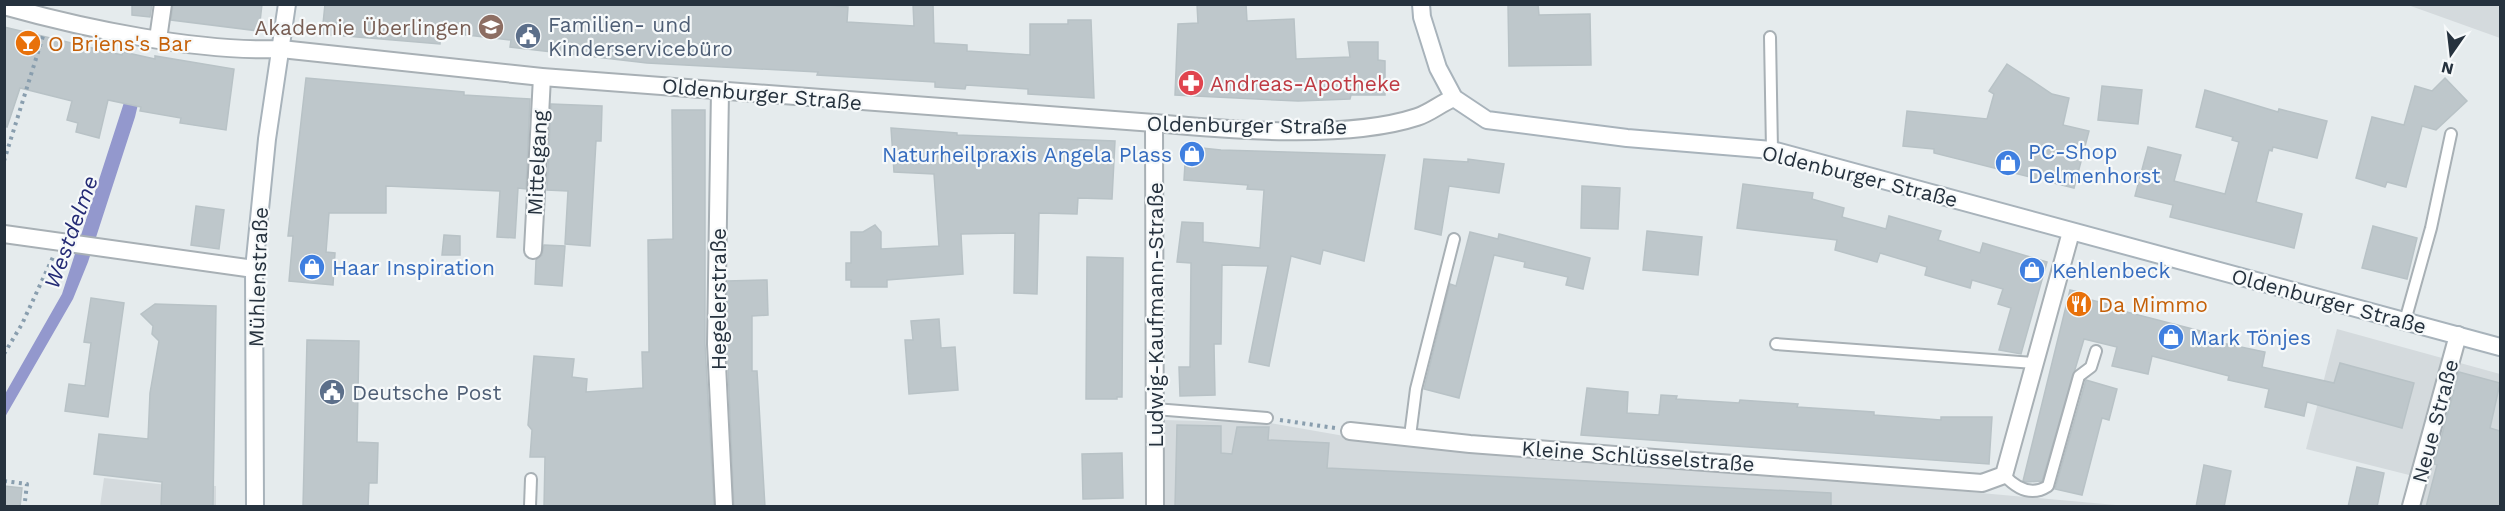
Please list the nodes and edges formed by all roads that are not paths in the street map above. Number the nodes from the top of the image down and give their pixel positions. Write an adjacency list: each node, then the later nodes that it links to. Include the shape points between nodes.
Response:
1 (163, 4): 6 (street)
2 (286, 4): 7 (street, Mühlenstraße)
3 (1421, 4): 10 (street, via 1438,68)
4 (4, 6): 6 (street, Oldenburger Straße, via 48,19)
5 (1770, 37): 13 (lane)
6 (158, 39): 7 (street, Oldenburger Straße, via 244,51)
7 (281, 50): 8 (street, Oldenburger Straße); 18 (street, Mühlenstraße)
8 (542, 77): 9 (street, Oldenburger Straße); 17 (street, Mittelgang)
9 (720, 91): 11 (street, Oldenburger Straße); 33 (street, Hegelerstraße, via 716,344)
10 (1454, 98): 11 (street, Oldenburger Straße, via 1420,117 1364,128 1291,130); 13 (street, Oldenburger Straße, via 1487,120 1627,138)
11 (1154, 123): 25 (street, Ludwig-Kaufmann-Straße)
12 (2451, 134): 19 (lane, via 2431,228)
13 (1772, 150): 14 (street, Oldenburger Straße)
14 (2071, 232): 19 (street, Oldenburger Straße); 24 (street)
15 (4, 234): 18 (street)
16 (1454, 238): 28 (lane, via 1416,389)
17 (533, 250)
18 (254, 269): 31 (street, Mühlenstraße)
19 (2405, 321): 20 (street, Oldenburger Straße)
20 (2458, 335): 22 (street, Oldenburger Straße); 35 (street, Neue Straße)
21 (1776, 344): 24 (lane)
22 (2500, 347)
23 (2096, 351): 29 (lane, via 2091,367 2079,376 2048,486 2032,491 2016,487)
24 (2035, 363): 29 (street)
25 (1155, 409): 26 (lane); 34 (street, Ludwig-Kaufmann-Straße)
26 (1267, 418)
27 (1350, 431): 28 (street, Kleine Schlüsselstraße)
28 (1410, 436): 29 (street, Kleine Schlüsselstraße, via 1470,444 1982,483)
29 (2004, 475)
30 (531, 479): 32 (lane)
31 (255, 507)
32 (531, 507)
33 (724, 507)
34 (1155, 507)
35 (2411, 507)

